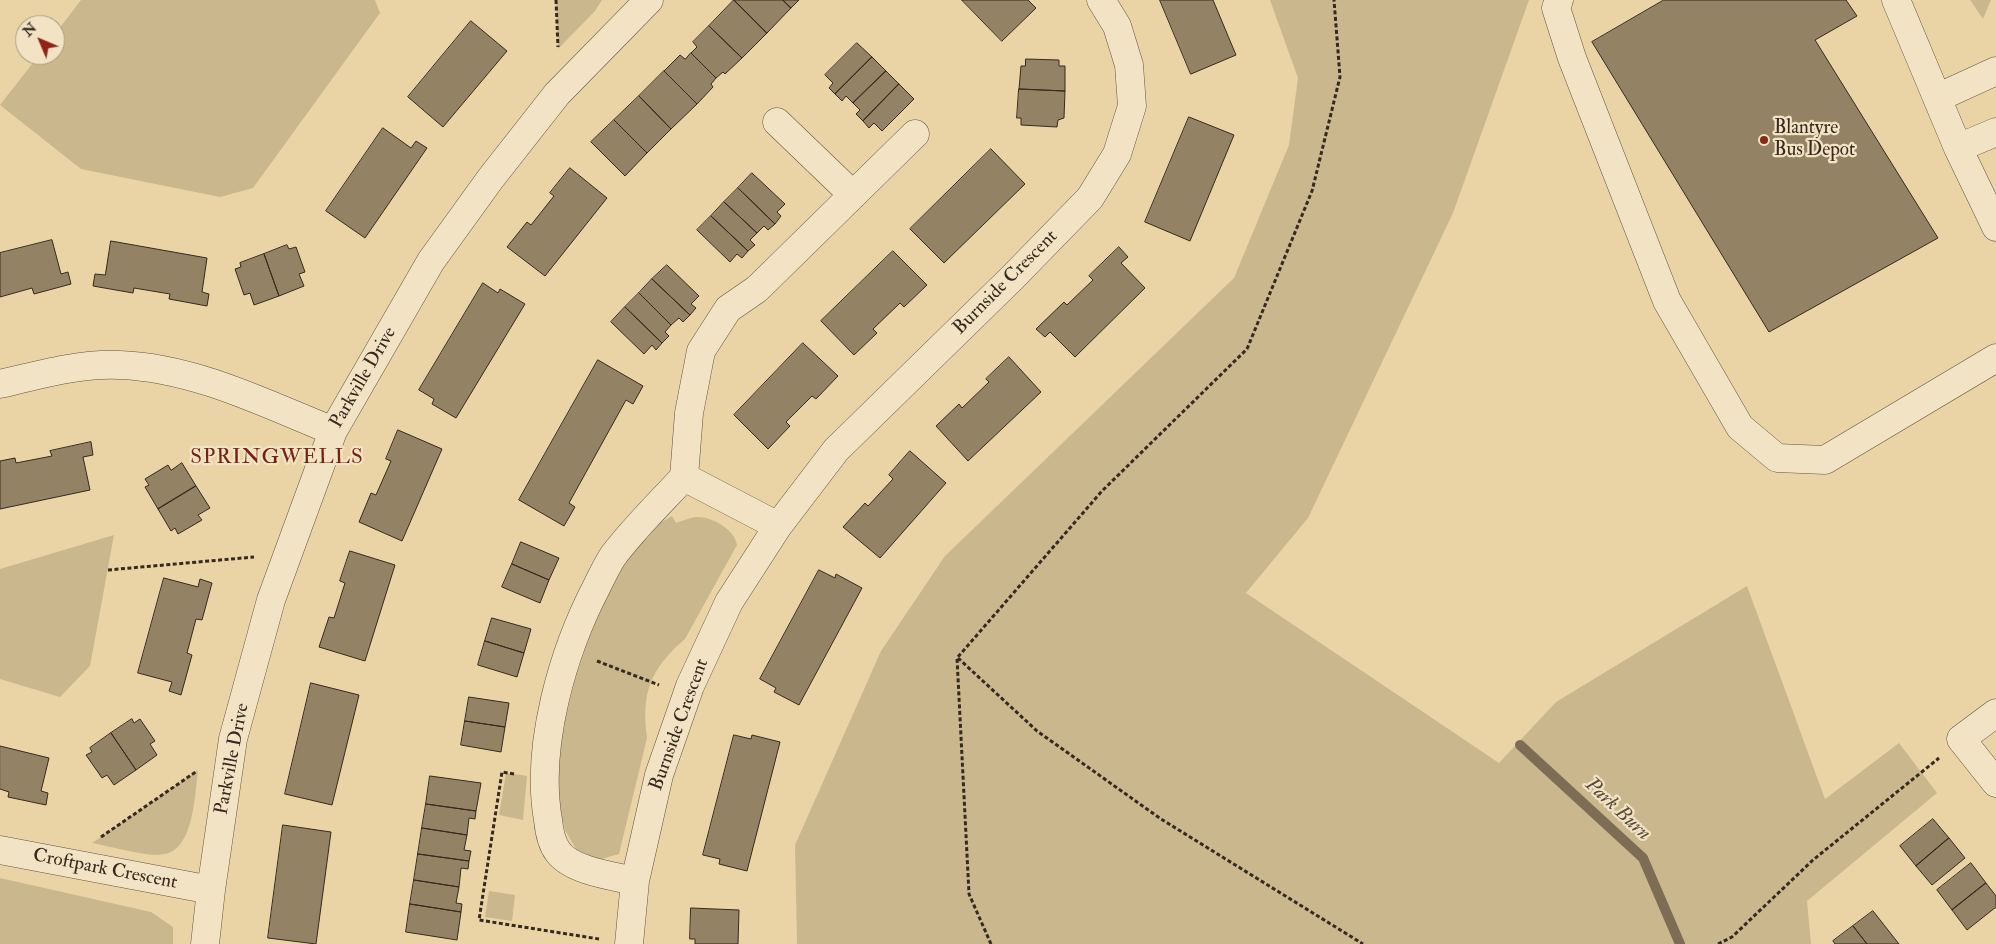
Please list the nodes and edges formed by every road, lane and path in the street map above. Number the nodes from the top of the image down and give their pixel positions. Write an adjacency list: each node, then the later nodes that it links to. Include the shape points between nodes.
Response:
1 (1101, 0): 18 (street, Burnside Crescent, via 1117,26 1127,57 1132,106 1117,154 1090,198 836,450)
2 (1334, 0): 22 (path, via 1340,77 1312,191 1247,349 1102,491)
3 (1559, 0): 14 (street, via 1556,8 1572,58 1667,301 1740,426 1777,458 1826,460)
4 (1896, 0): 7 (street)
5 (646, 1): 16 (street, Parkville Drive, via 557,94 431,260)
6 (1996, 71): 7 (street)
7 (1937, 98): 11 (street)
8 (777, 122): 12 (street)
9 (1996, 132): 11 (street)
10 (915, 134): 12 (street)
11 (1958, 148): 13 (street)
12 (853, 195): 17 (street, via 758,290 728,309 702,351 689,413)
13 (1996, 227)
14 (1996, 358)
15 (0, 384): 16 (street, via 77,368 119,364 164,370 214,382)
16 (333, 431): 19 (street, Parkville Drive)
17 (684, 477): 18 (street); 21 (street, via 612,557 586,606)
18 (778, 526): 23 (street, Burnside Crescent, via 730,602)
19 (288, 555): 20 (path); 26 (street, Parkville Drive, via 271,600)
20 (108, 570)
21 (569, 650): 23 (path); 27 (street, via 544,760)
22 (957, 658): 35 (path, via 969,894); 36 (path, via 1037,731 1161,819)
23 (686, 696): 31 (street, Burnside Crescent, via 659,775)
24 (1996, 713): 25 (street)
25 (1962, 739): 28 (street); 37 (path, via 1813,860 1732,937)
26 (232, 747): 30 (path); 32 (street, Parkville Drive)
27 (544, 779): 31 (street, via 549,830 558,852 575,866); 34 (path, via 502,772 479,920)
28 (1996, 783)
29 (0, 850): 30 (street, Croftpark Crescent)
30 (63, 862): 32 (street, Croftpark Crescent)
31 (635, 881): 34 (street, Burnside Crescent)
32 (211, 890): 33 (street, Parkville Drive)
33 (205, 944)
34 (629, 944)
35 (992, 944)
36 (1363, 944)
37 (1718, 944)

